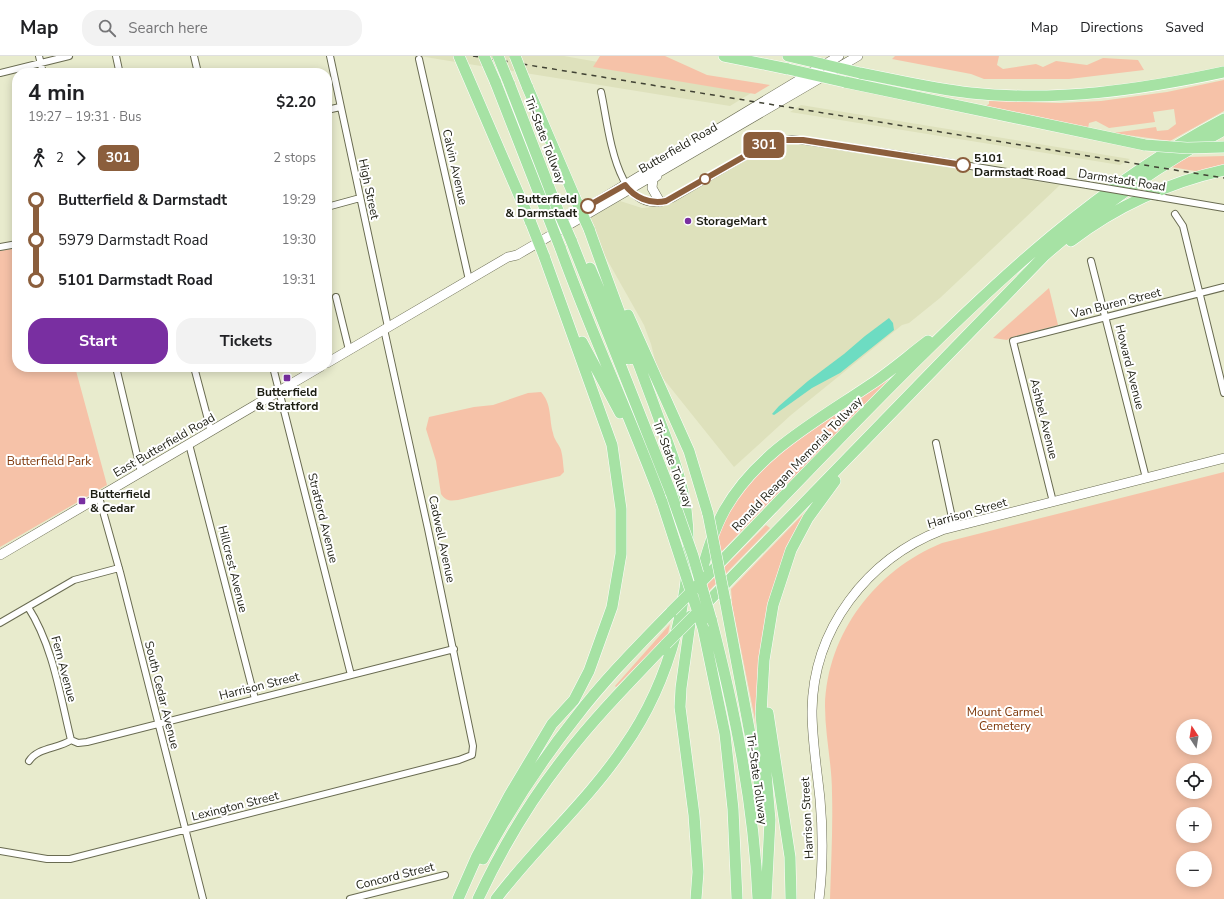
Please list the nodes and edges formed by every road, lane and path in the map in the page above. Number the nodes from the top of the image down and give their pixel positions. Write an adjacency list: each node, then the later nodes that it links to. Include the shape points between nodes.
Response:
1 (39, 56): 15 (street)
2 (69, 56): 15 (street)
3 (116, 56): 18 (street)
4 (194, 56): 19 (street)
5 (330, 56): 24 (street, High Street)
6 (458, 56): 47 (highway, bridge, via 531,223)
7 (484, 56): 65 (highway, Tri-State Tollway, bridge, via 560,247 582,310)
8 (498, 56): 38 (highway, Tri-State Tollway, bridge, via 543,171)
9 (515, 56): 37 (highway, bridge)
10 (724, 56): 28 (highway, bridge, via 1145,145)
11 (788, 56): 21 (highway, bridge, via 860,73 971,93 1056,96 1142,88)
12 (839, 56): 31 (main road, Butterfield Road)
13 (858, 56): 30 (main road, Butterfield Road)
14 (420, 59): 43 (street, Calvin Avenue)
15 (40, 63): 16 (street); 17 (street)
16 (22, 68)
17 (42, 68)
18 (119, 68)
19 (197, 68)
20 (12, 71): 22 (street)
21 (1224, 72)
22 (0, 74)
23 (601, 92): 31 (street, via 618,171)
24 (340, 107): 25 (street); 32 (street, High Street)
25 (332, 109)
26 (1224, 119): 50 (highway, Ronald Reagan Memorial Tollway, via 1156,158 1079,213 1024,258)
27 (1224, 130): 42 (highway, via 1172,160 1116,198 1078,227)
28 (1224, 147)
29 (1224, 170): 42 (highway, via 1189,179 1119,210 1093,225)
30 (659, 173): 31 (main road, Butterfield Road); 33 (main road, via 653,179 652,188)
31 (627, 188): 33 (street, via 647,200); 43 (main road, Butterfield Road)
32 (360, 198): 34 (street); 49 (street, High Street)
33 (660, 202): 35 (street, Darmstadt Road, bridge, via 672,198 766,144 792,139)
34 (332, 206)
35 (1224, 208)
36 (1175, 214): 45 (street, via 1183,226)
37 (589, 229): 62 (highway); 86 (highway, bridge, via 689,451 708,514 761,791)
38 (574, 238): 62 (highway); 96 (highway, Tri-State Tollway, bridge, via 671,493 712,619 746,774)
39 (12, 245): 40 (street)
40 (0, 248)
41 (1091, 260): 48 (street, Howard Avenue)
42 (1021, 279): 60 (highway)
43 (469, 280): 49 (main road, Butterfield Road)
44 (1224, 287): 45 (street, Van Buren Street)
45 (1200, 293): 48 (street, Van Buren Street); 59 (street)
46 (336, 297): 52 (street)
47 (565, 312): 65 (highway); 90 (highway, via 612,445 621,509 621,554 613,600 589,671 574,700 552,724 509,796 477,856)
48 (1106, 317): 51 (street, Van Buren Street); 68 (street, Howard Avenue)
49 (386, 328): 52 (main road); 77 (street, Cadwell Avenue)
50 (946, 331): 91 (highway, Ronald Reagan Memorial Tollway, bridge, via 612,674 559,739 509,814); 94 (highway, via 931,339 871,385 779,448 747,478 718,523 707,552 687,631 681,688 682,722 694,815)
51 (1013, 341): 70 (street, Ashbel Avenue)
52 (349, 350): 53 (main road)
53 (332, 360)
54 (117, 372): 67 (street)
55 (195, 372): 61 (street)
56 (274, 372): 58 (street, Stratford Avenue)
57 (311, 372): 58 (main road, East Butterfield Road)
58 (279, 391): 61 (main road, East Butterfield Road); 78 (street, Stratford Avenue)
59 (1224, 392)
60 (882, 423): 76 (highway, via 866,446 825,493 800,532 778,587); 92 (highway, bridge, via 666,644 585,731 561,761 507,842)
61 (211, 431): 64 (main road, East Butterfield Road)
62 (665, 436): 93 (highway, via 683,493 688,535 683,596 668,658 648,707 624,747)
63 (936, 443): 71 (street)
64 (189, 444): 67 (main road, East Butterfield Road); 79 (street, Hillcrest Avenue)
65 (642, 449): 95 (highway, Tri-State Tollway, bridge, via 703,628 725,734 733,809)
66 (1224, 458): 68 (main road, Harrison Street)
67 (141, 472): 69 (main road, East Butterfield Road)
68 (1146, 478): 70 (main road, Harrison Street)
69 (99, 497): 72 (main road, East Butterfield Road); 73 (street, South Cedar Avenue)
70 (1053, 502): 71 (main road, Harrison Street)
71 (954, 527): 99 (main road, Harrison Street, via 913,543 874,572 852,596 839,616 822,652 812,710 823,848)
72 (0, 555)
73 (119, 568): 74 (street, via 74,580); 80 (street, South Cedar Avenue)
74 (28, 607): 75 (street); 81 (street, Fern Avenue, via 48,647)
75 (0, 623)
76 (767, 644): 86 (highway, via 762,676 761,714 770,820); 98 (highway, via 768,715 790,857)
77 (454, 649): 78 (street, Harrison Street); 82 (street, Cadwell Avenue, via 474,746)
78 (351, 675): 79 (street, Harrison Street)
79 (255, 699): 80 (street, Harrison Street)
80 (158, 724): 81 (street, Harrison Street, via 86,742 78,743); 84 (street, South Cedar Avenue)
81 (71, 740): 83 (street, via 59,747 32,755)
82 (472, 754): 84 (street, Lexington Street, via 459,760)
83 (29, 761)
84 (186, 830): 85 (street, Lexington Street, via 65,860); 88 (street, South Cedar Avenue)
85 (0, 850)
86 (768, 866): 97 (highway)
87 (445, 875): 89 (street, Concord Street)
88 (203, 899)
89 (350, 899)
90 (458, 899)
91 (463, 899)
92 (478, 899)
93 (496, 899)
94 (696, 899)
95 (737, 899)
96 (758, 899)
97 (766, 899)
98 (791, 899)
99 (819, 899)

